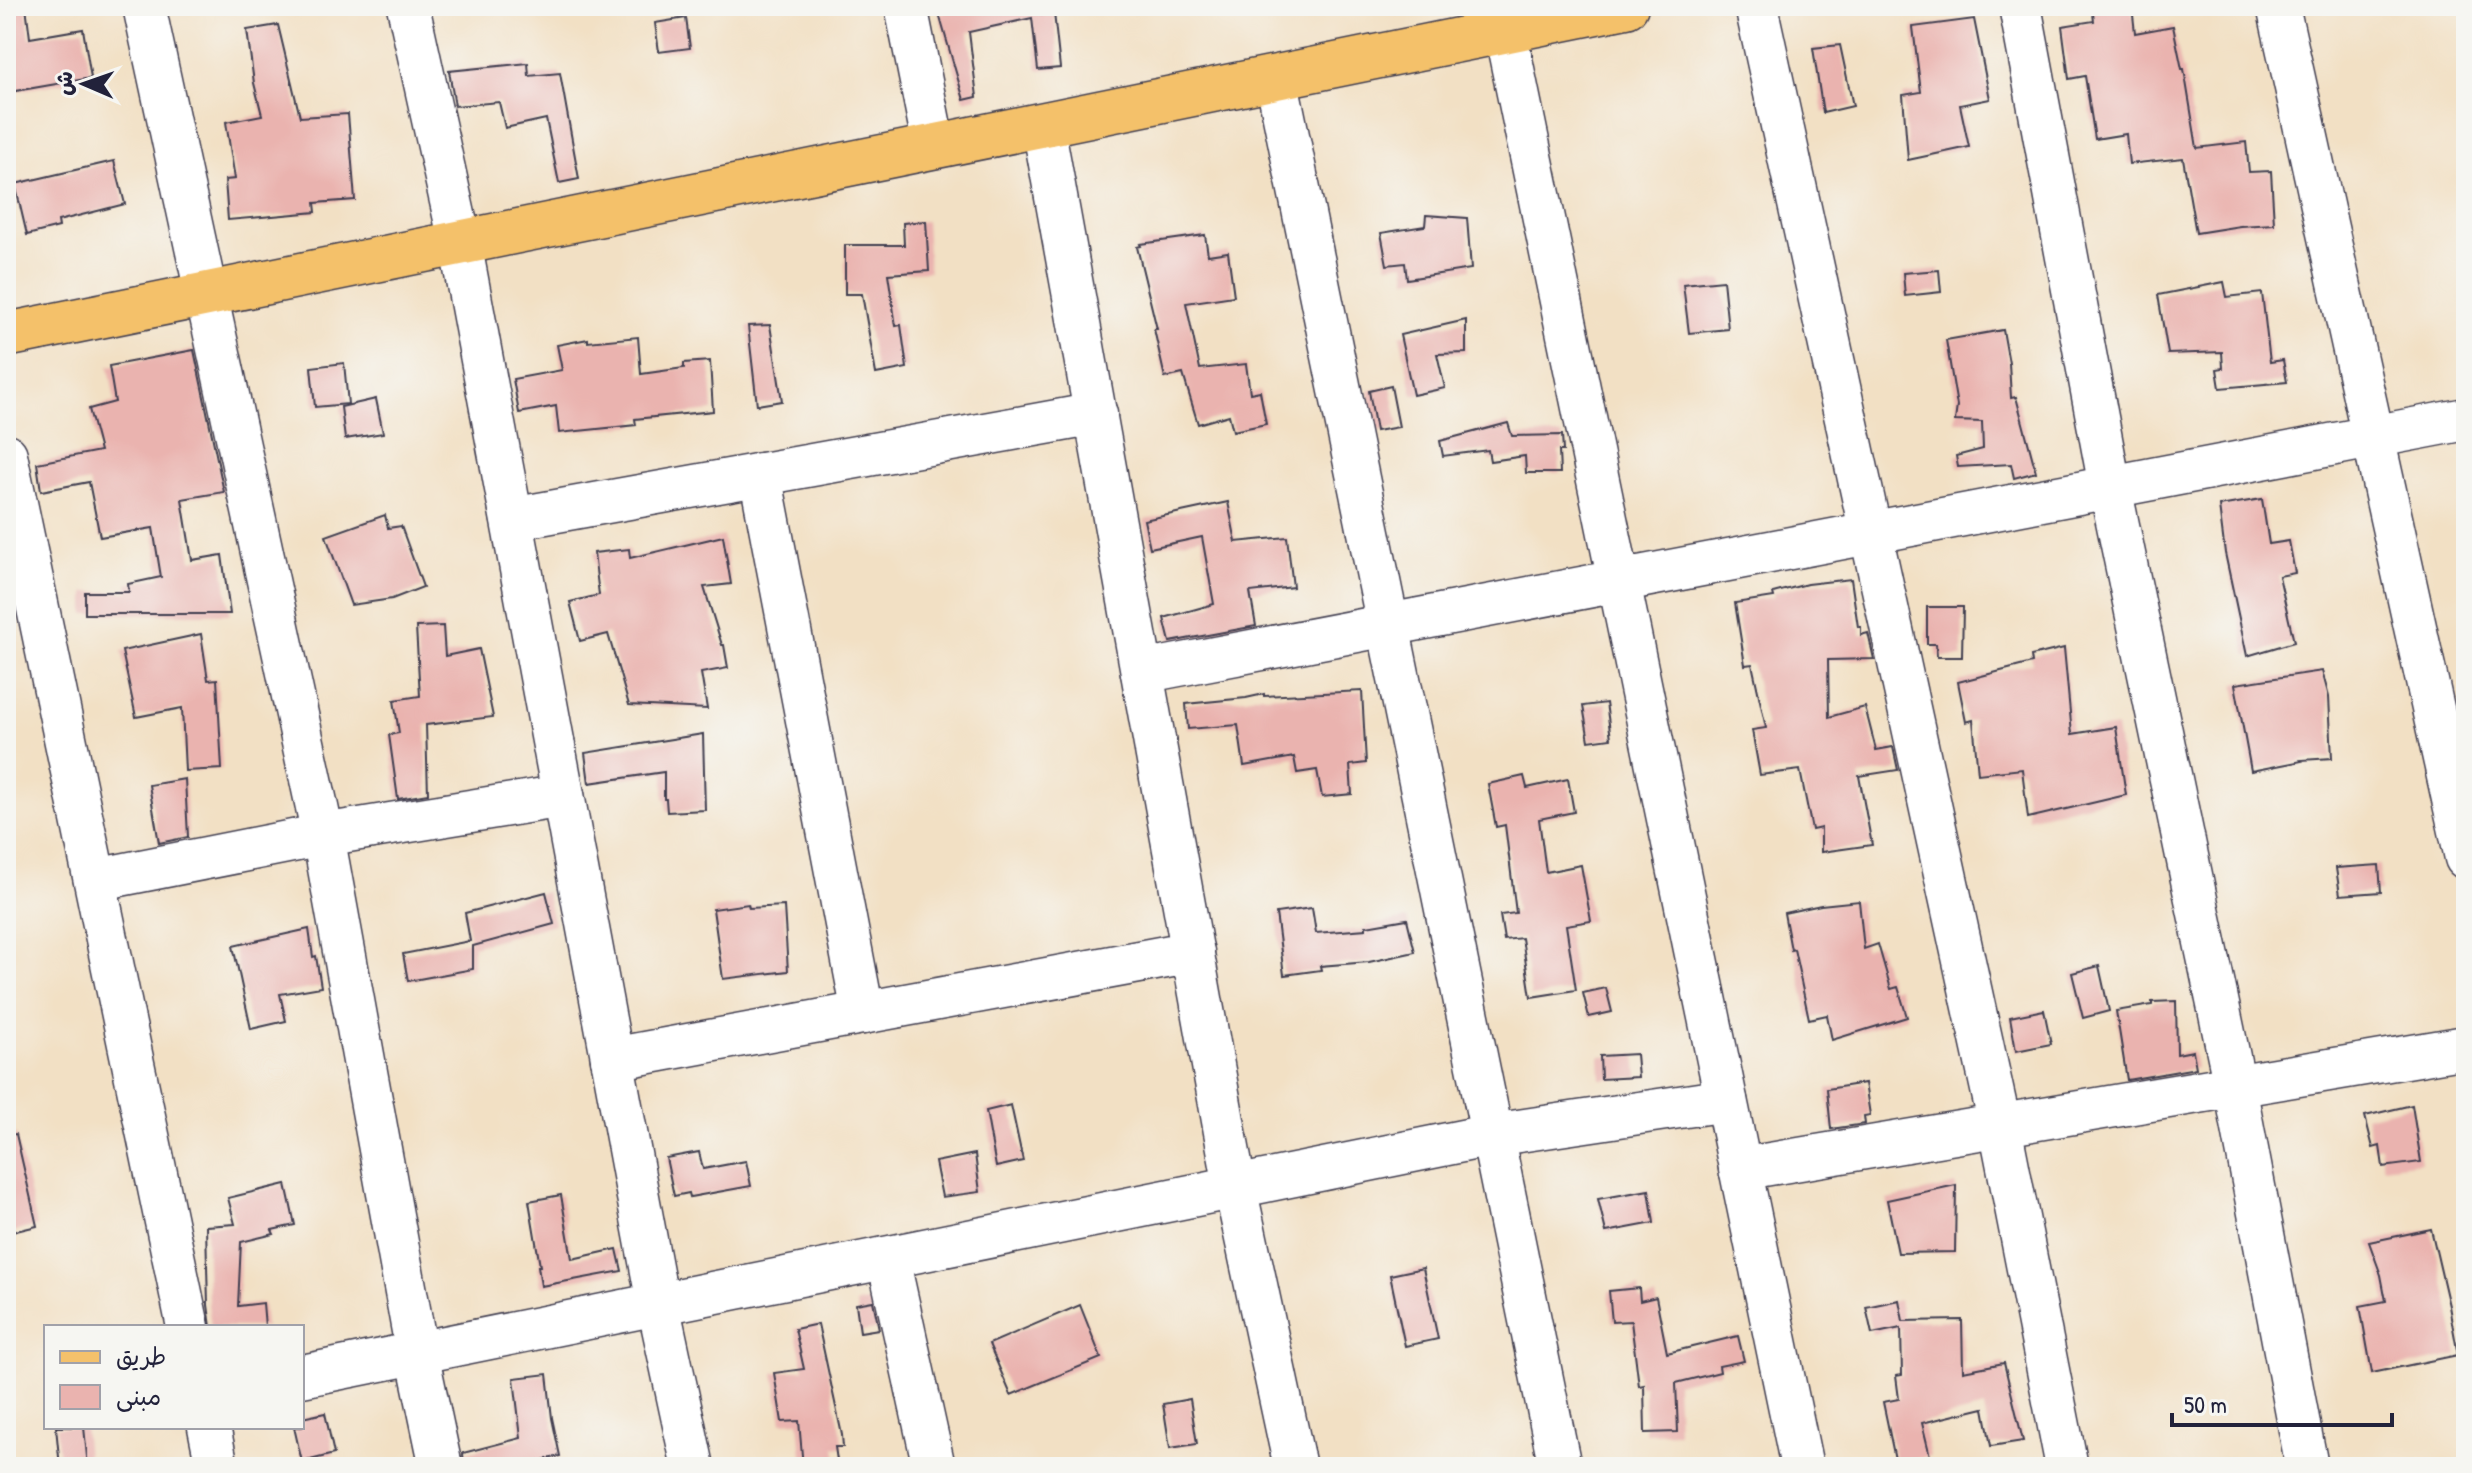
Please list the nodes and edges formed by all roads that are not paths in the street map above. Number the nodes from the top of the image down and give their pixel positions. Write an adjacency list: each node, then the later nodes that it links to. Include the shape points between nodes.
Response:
1 (144, 6): 13 (street)
2 (408, 6): 12 (street)
3 (906, 6): 11 (street)
4 (1626, 6): 8 (main road)
5 (1756, 6): 22 (street)
6 (2020, 6): 20 (street)
7 (2278, 6): 17 (street)
8 (1502, 18): 9 (main road); 23 (street)
9 (1276, 77): 10 (main road); 24 (street)
10 (1043, 125): 11 (main road); 15 (street)
11 (934, 147): 12 (main road)
12 (460, 242): 13 (main road); 21 (street)
13 (205, 294): 14 (main road); 27 (street)
14 (6, 335)
15 (1096, 414): 19 (street); 25 (street)
16 (2466, 419): 17 (street)
17 (2373, 437): 20 (street); 28 (street)
18 (6, 455): 29 (street)
19 (760, 474): 21 (street); 31 (street)
20 (2110, 487): 22 (street); 34 (street)
21 (512, 519): 26 (street)
22 (1869, 533): 23 (street); 36 (street)
23 (1619, 581): 24 (street); 35 (street)
24 (1388, 625): 25 (street); 37 (street)
25 (1142, 672): 30 (street)
26 (563, 796): 27 (street); 33 (street)
27 (323, 835): 29 (street); 43 (street)
28 (2466, 858)
29 (95, 880): 42 (street)
30 (1193, 952): 31 (street); 39 (street)
31 (863, 1013): 33 (street)
32 (2466, 1047): 34 (street)
33 (612, 1059): 41 (street)
34 (2235, 1086): 36 (street); 54 (street)
35 (1726, 1100): 37 (street); 38 (street)
36 (2000, 1126): 38 (street); 53 (street)
37 (1492, 1135): 39 (street); 51 (street)
38 (1740, 1169): 52 (street)
39 (1235, 1187): 40 (street); 50 (street)
40 (888, 1258): 41 (street); 49 (street)
41 (658, 1304): 43 (street); 48 (street)
42 (188, 1325)
43 (417, 1353): 44 (street); 47 (street)
44 (304, 1376)
45 (209, 1429): 46 (street)
46 (217, 1467)
47 (441, 1467)
48 (693, 1467)
49 (934, 1467)
50 (1295, 1467)
51 (1560, 1467)
52 (1802, 1467)
53 (2067, 1467)
54 (2307, 1467)

